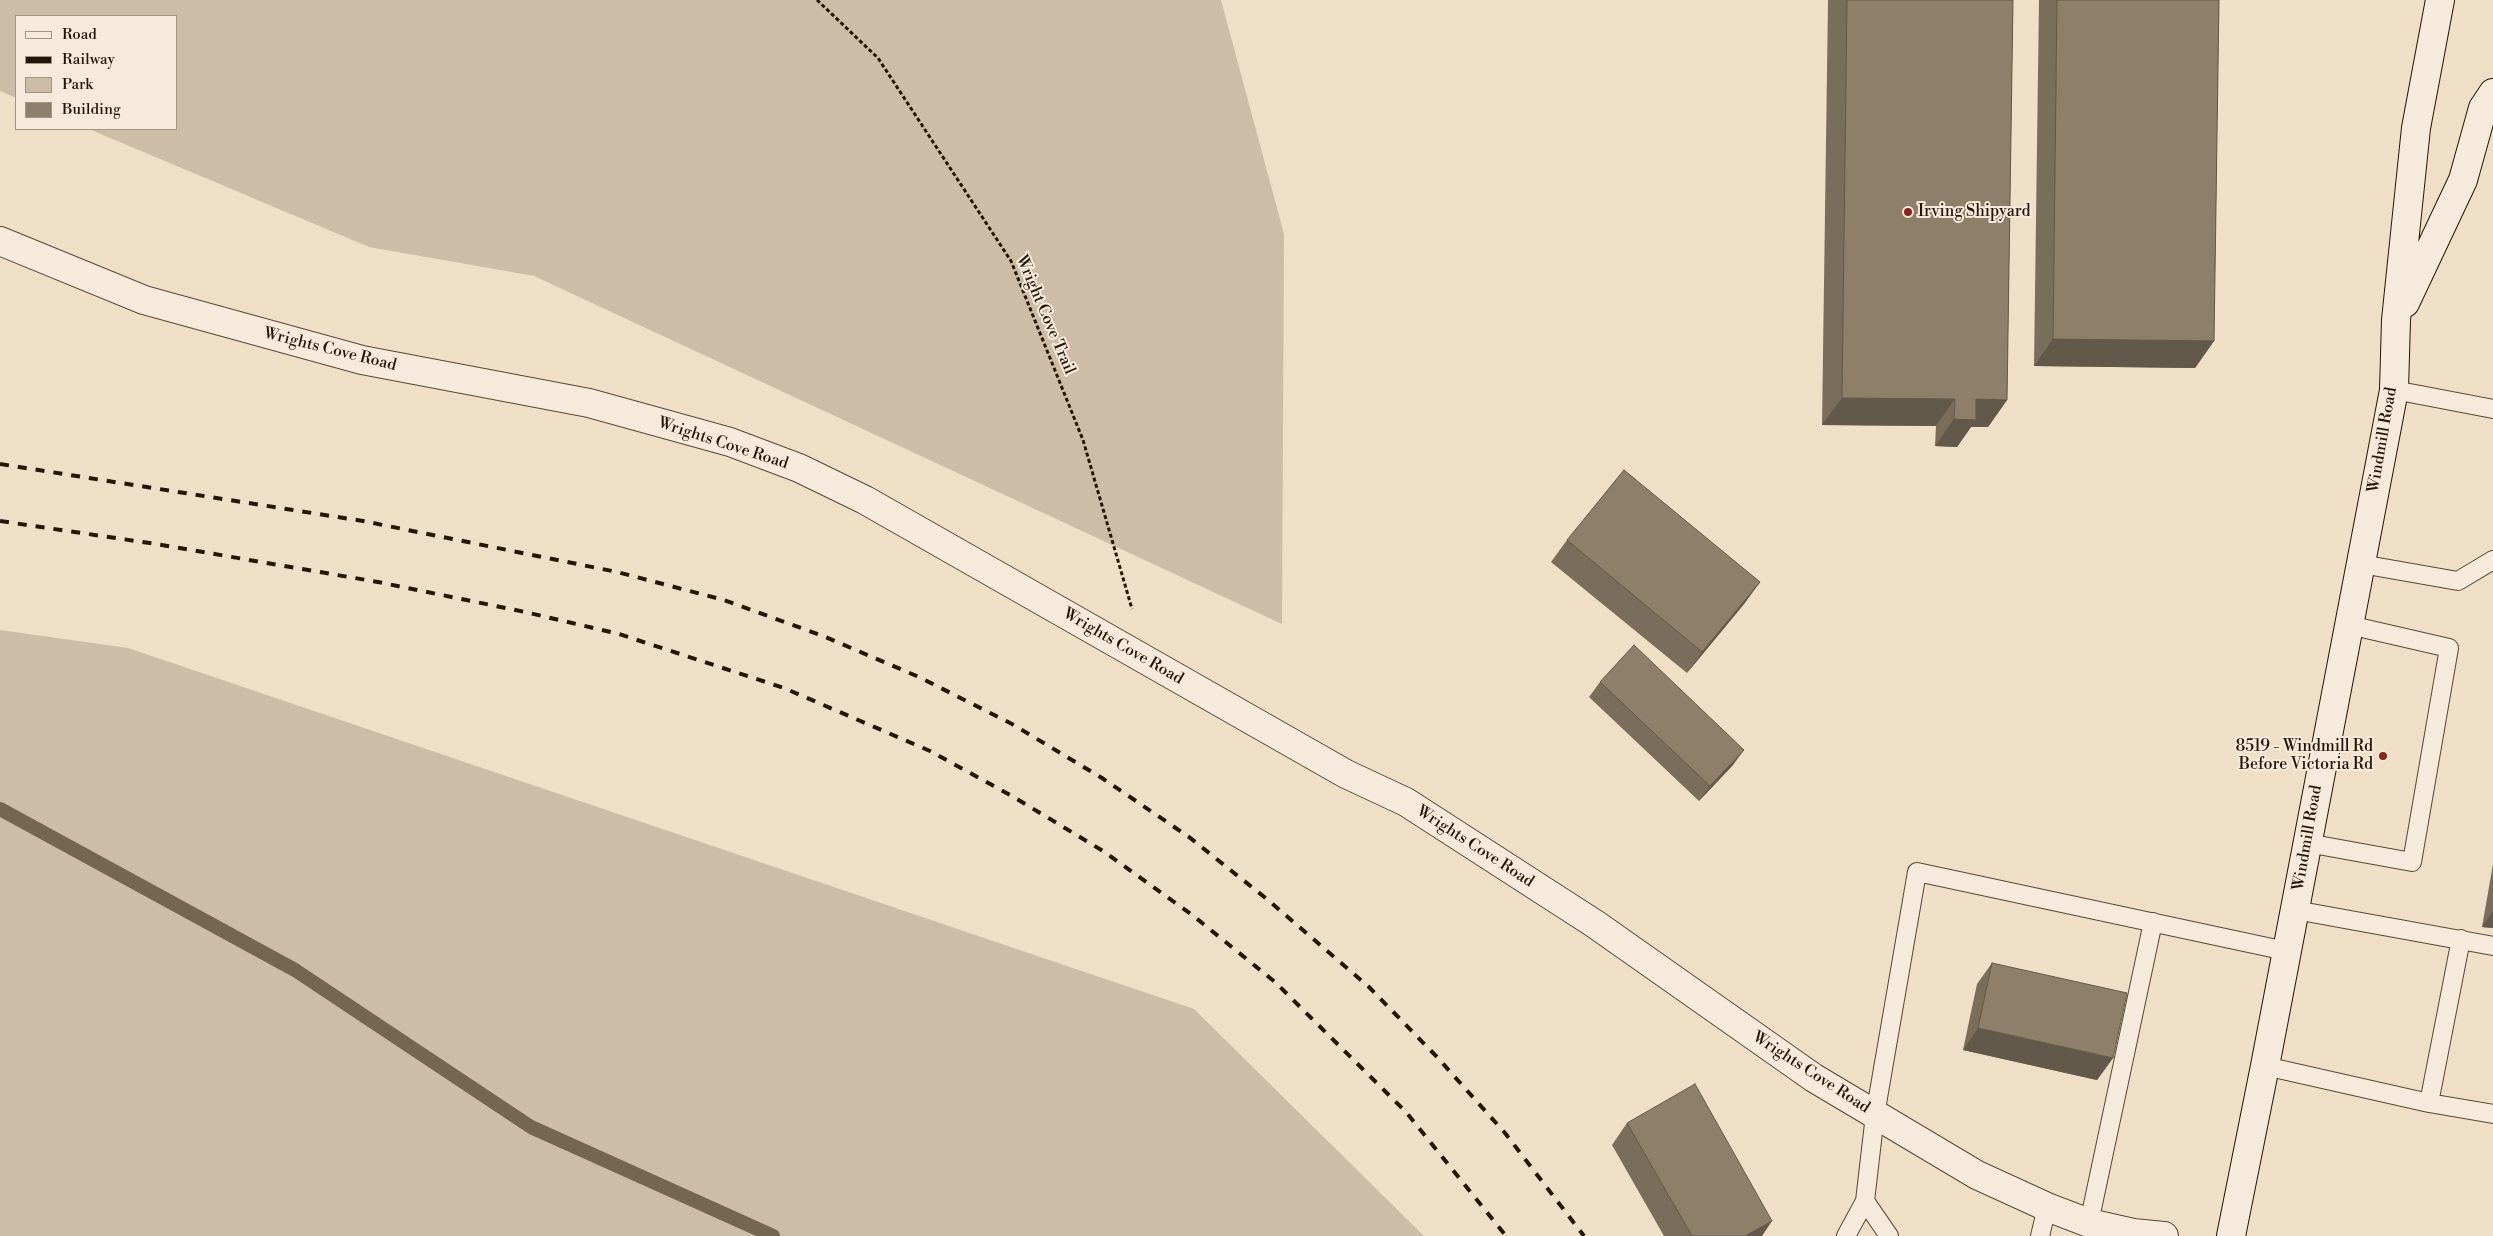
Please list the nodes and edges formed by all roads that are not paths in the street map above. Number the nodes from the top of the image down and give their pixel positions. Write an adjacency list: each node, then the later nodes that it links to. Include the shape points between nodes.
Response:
1 (2440, 0): 4 (street, Windmill Road, via 2416,128)
2 (2493, 93): 4 (street, Windmill Road, via 2483,108 2463,180)
3 (0, 241): 19 (street, Wrights Cove Road, via 144,300 353,358 589,403 730,442 799,468 865,500 1346,774 1406,802 1595,924 1814,1078)
4 (2396, 320): 5 (street, Windmill Road)
5 (2394, 390): 6 (lane); 8 (street, Windmill Road)
6 (2493, 409)
7 (2493, 560): 8 (lane, via 2458,581)
8 (2361, 564): 9 (street, Windmill Road)
9 (2349, 625): 10 (street, Windmill Road); 10 (lane, via 2449,648 2412,862)
10 (2307, 843): 11 (street, Windmill Road)
11 (2295, 910): 13 (lane); 15 (street, Windmill Road)
12 (2153, 922): 15 (lane); 19 (lane, via 1918,872); 22 (lane)
13 (2462, 939): 14 (lane); 17 (lane)
14 (2493, 946)
15 (2286, 951): 16 (street, Windmill Road)
16 (2265, 1066): 17 (lane); 27 (street, Windmill Road)
17 (2429, 1103): 18 (lane)
18 (2493, 1114)
19 (1875, 1115): 20 (lane); 21 (street, Wrights Cove Road, via 1977,1175)
20 (1865, 1201): 23 (lane); 24 (lane)
21 (2047, 1207): 22 (street, Wrights Cove Road); 25 (lane)
22 (2089, 1223): 26 (street, Wrights Cove Road)
23 (1846, 1236)
24 (1889, 1236)
25 (2040, 1236)
26 (2164, 1236)
27 (2231, 1236)

